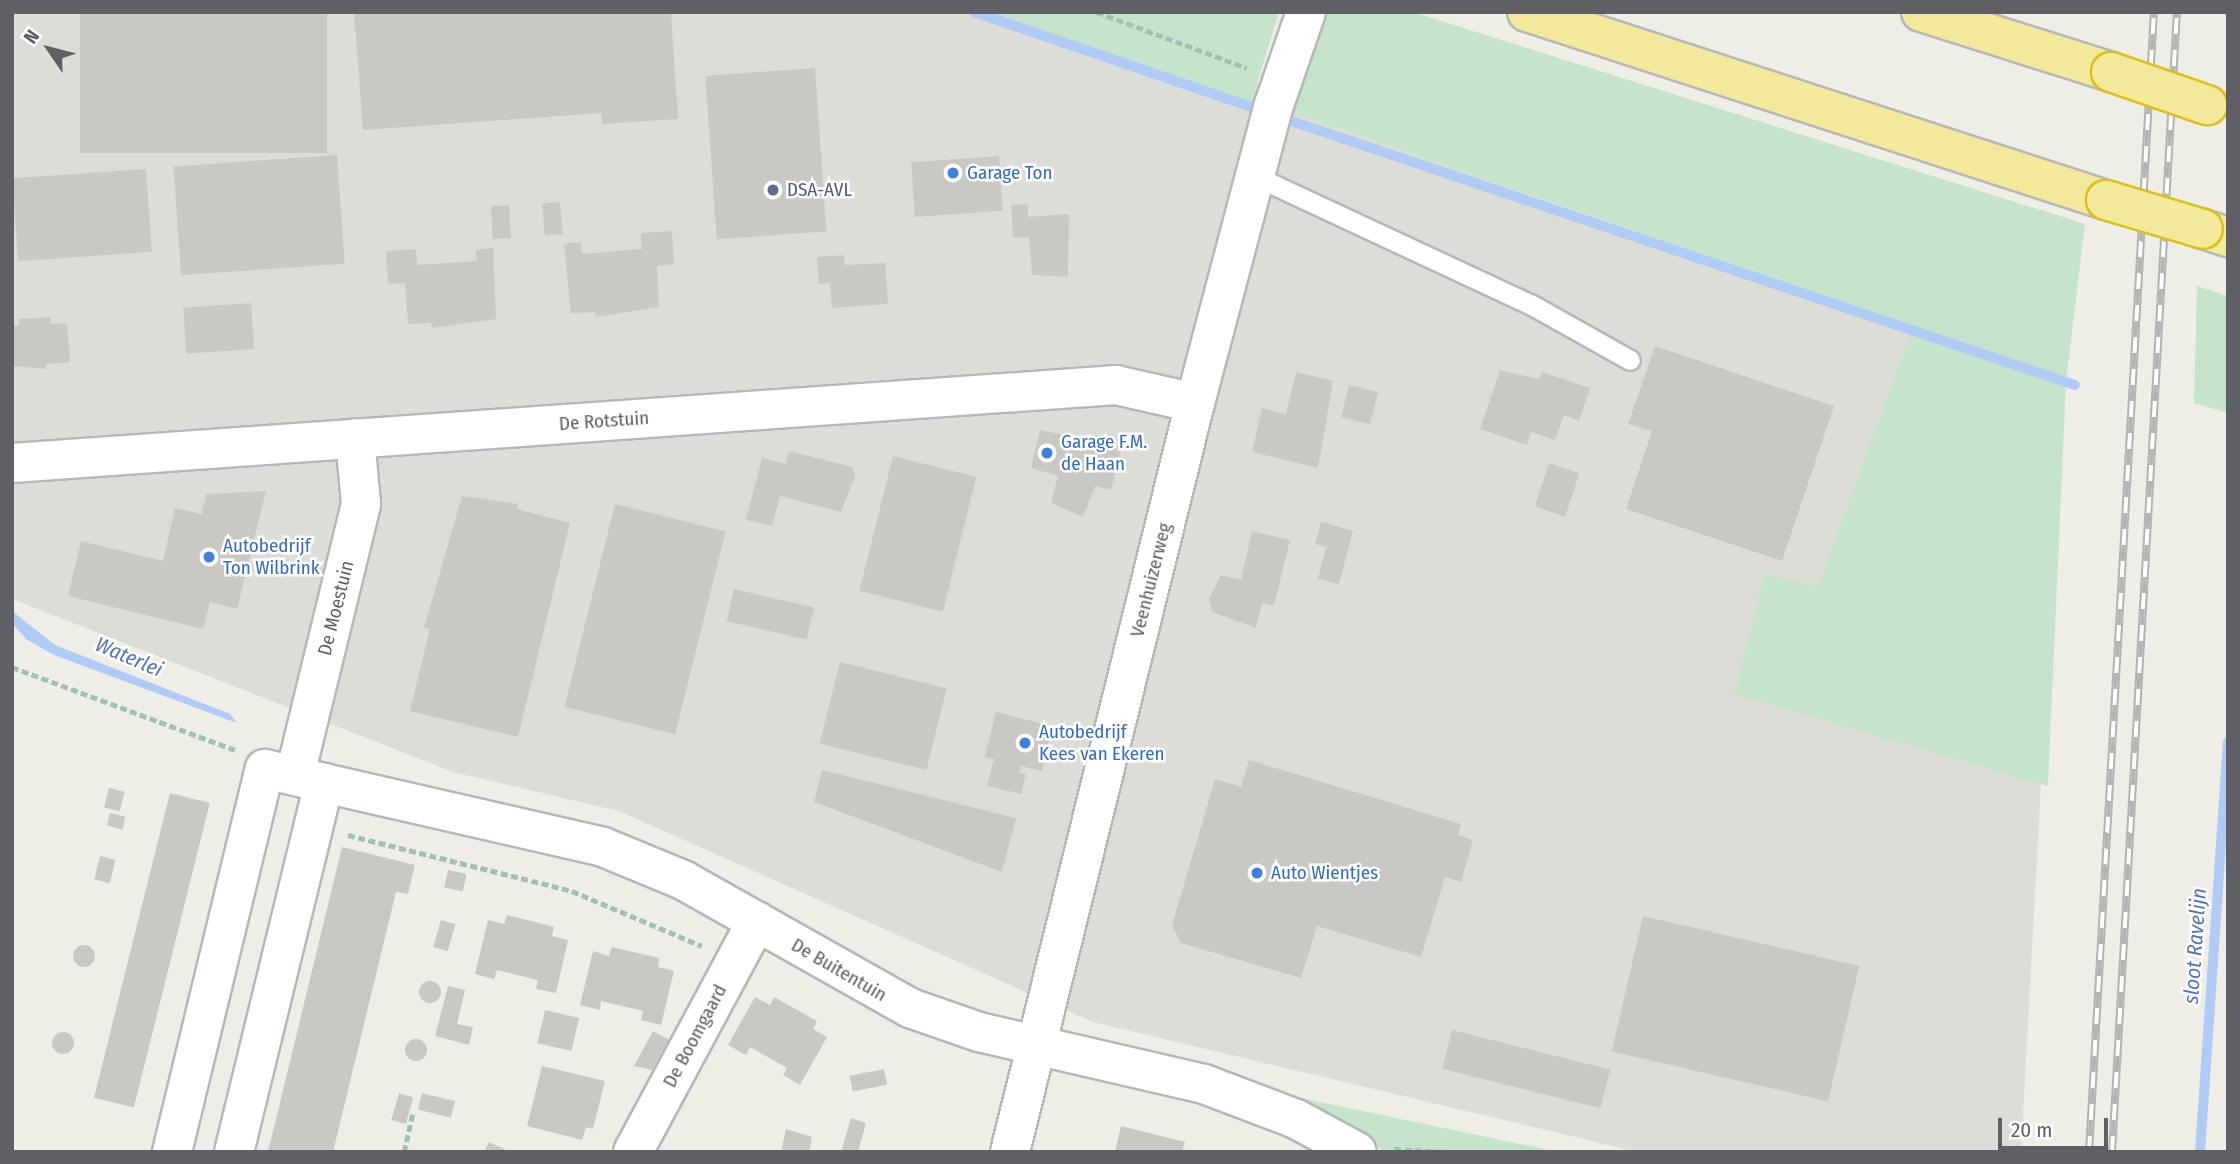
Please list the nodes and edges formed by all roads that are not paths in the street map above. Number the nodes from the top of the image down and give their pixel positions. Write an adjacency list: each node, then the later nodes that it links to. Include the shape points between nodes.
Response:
1 (1306, 12): 5 (street, Veenhuizerweg)
2 (1527, 12): 6 (highway, bridge)
3 (1921, 12): 4 (highway, bridge)
4 (2217, 108)
5 (1255, 176): 7 (lane, via 1532,304); 8 (street, Veenhuizerweg)
6 (2215, 233)
7 (1630, 360)
8 (1195, 403): 9 (street, De Rotstuin, via 1116,385); 13 (street, Veenhuizerweg)
9 (355, 438): 10 (street, De Rotstuin); 11 (street, De Moestuin, via 361,505)
10 (12, 463)
11 (295, 776): 12 (street, De Buitentuin, via 603,848 683,880); 14 (street); 15 (street, via 313,827)
12 (757, 921): 13 (street, De Buitentuin, via 890,999); 16 (street, De Boomgaard)
13 (1036, 1047): 17 (street, Veenhuizerweg); 18 (street, De Buitentuin, via 1227,1092)
14 (173, 1152)
15 (234, 1152)
16 (633, 1152)
17 (1010, 1152)
18 (1357, 1152)

